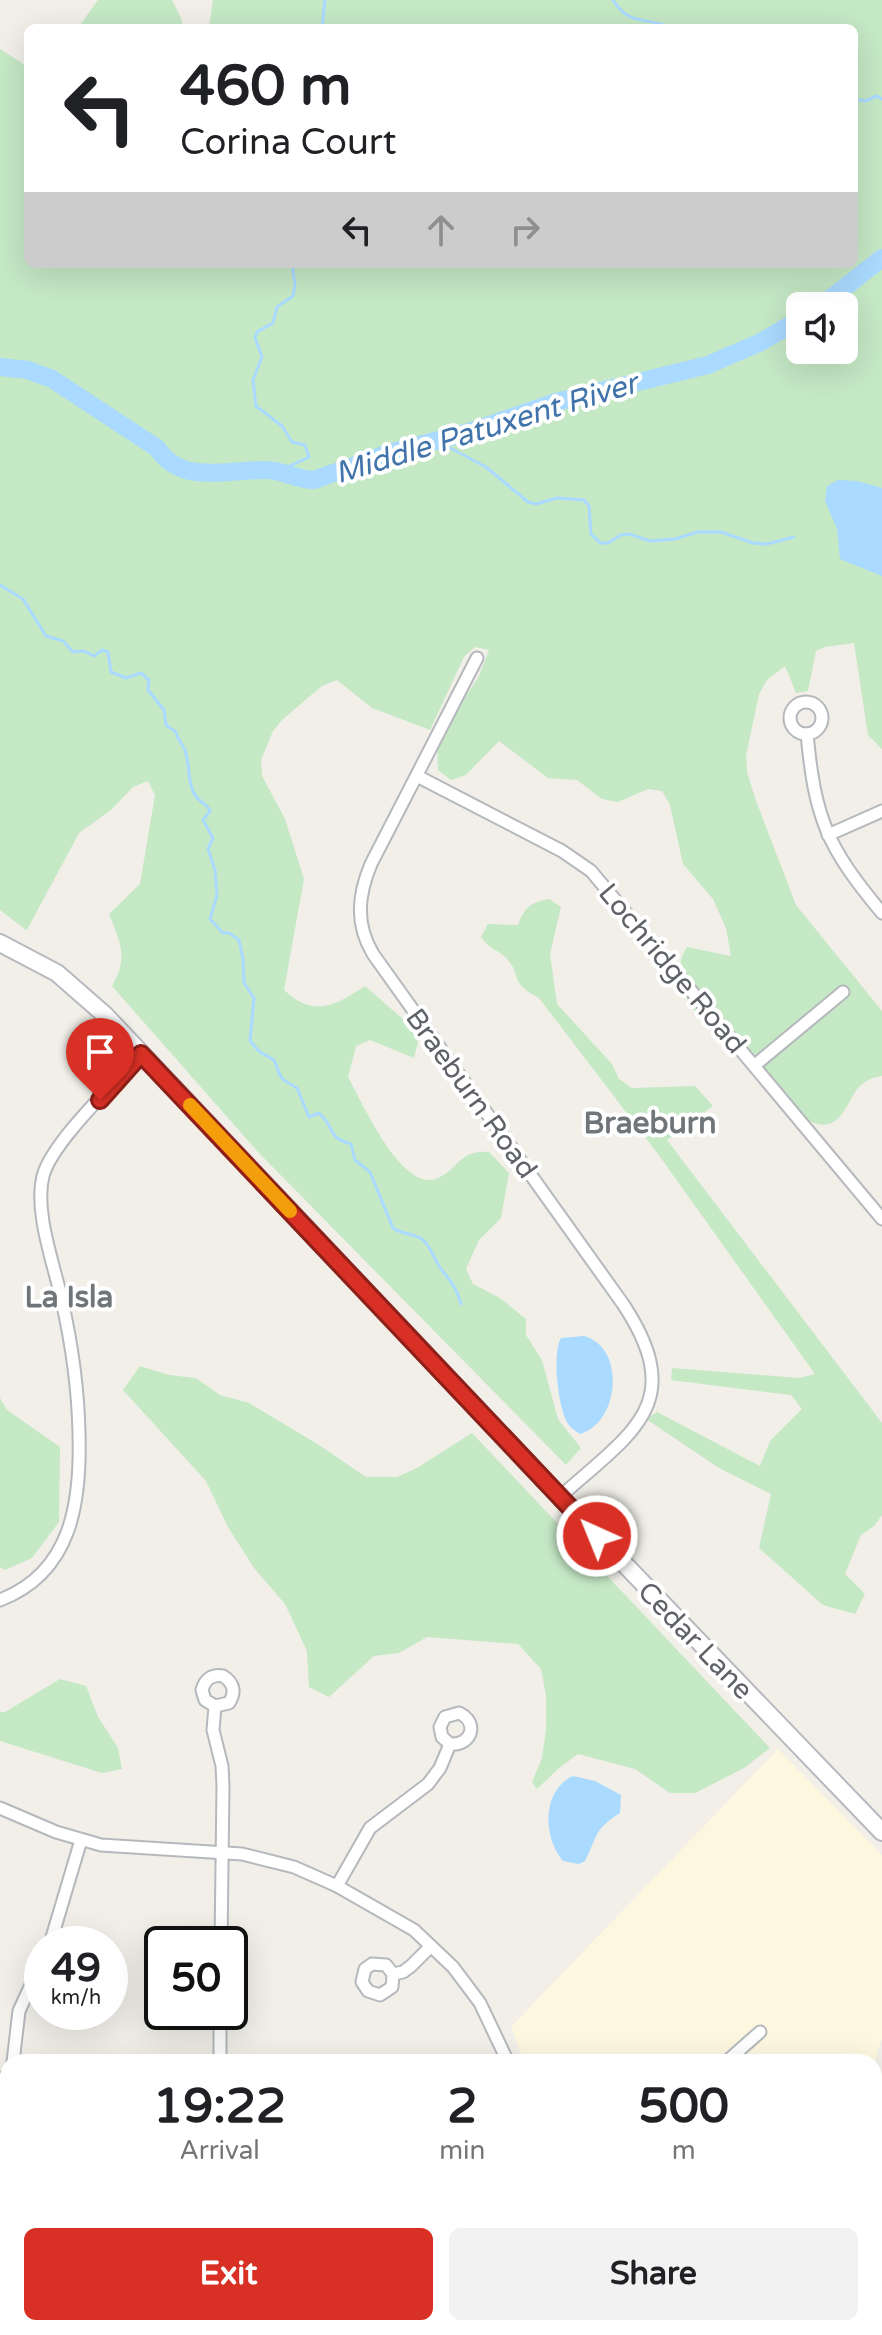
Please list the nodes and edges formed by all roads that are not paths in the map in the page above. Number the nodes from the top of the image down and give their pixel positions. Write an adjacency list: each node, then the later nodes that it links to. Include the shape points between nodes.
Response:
1 (477, 658): 3 (street, Braeburn Road)
2 (807, 734): 5 (street, via 815,797)
3 (417, 776): 10 (street, Lochridge Road, via 591,871); 12 (street, Braeburn Road, via 362,889 360,922 367,945 623,1304 652,1360 652,1392 637,1425)
4 (882, 811): 5 (street)
5 (828, 835): 6 (street, via 844,866)
6 (882, 913)
7 (0, 943): 9 (main road, Cedar Lane, via 64,978)
8 (843, 992): 10 (street)
9 (141, 1054): 12 (main road, Cedar Lane); 13 (street, via 58,1146 44,1173 43,1217 76,1375 77,1502 53,1559 31,1582)
10 (755, 1065): 11 (street, Lochridge Road)
11 (882, 1219)
12 (560, 1497): 17 (main road, Cedar Lane)
13 (0, 1600)
14 (215, 1706): 19 (street, via 213,1730 222,1766)
15 (450, 1744): 20 (street, via 428,1784 370,1828)
16 (0, 1808): 18 (street)
17 (882, 1832)
18 (81, 1840): 19 (street, via 139,1849); 21 (street)
19 (222, 1852): 20 (street, via 277,1862); 22 (street)
20 (337, 1886): 23 (street, via 401,1922)
21 (55, 1926)
22 (221, 1926)
23 (431, 1946): 24 (street, via 403,1972); 30 (street, via 480,2003)
24 (393, 1974)
25 (24, 2000): 28 (street)
26 (220, 2030): 29 (street)
27 (760, 2032): 31 (street)
28 (14, 2054)
29 (220, 2054)
30 (504, 2054)
31 (735, 2054)

